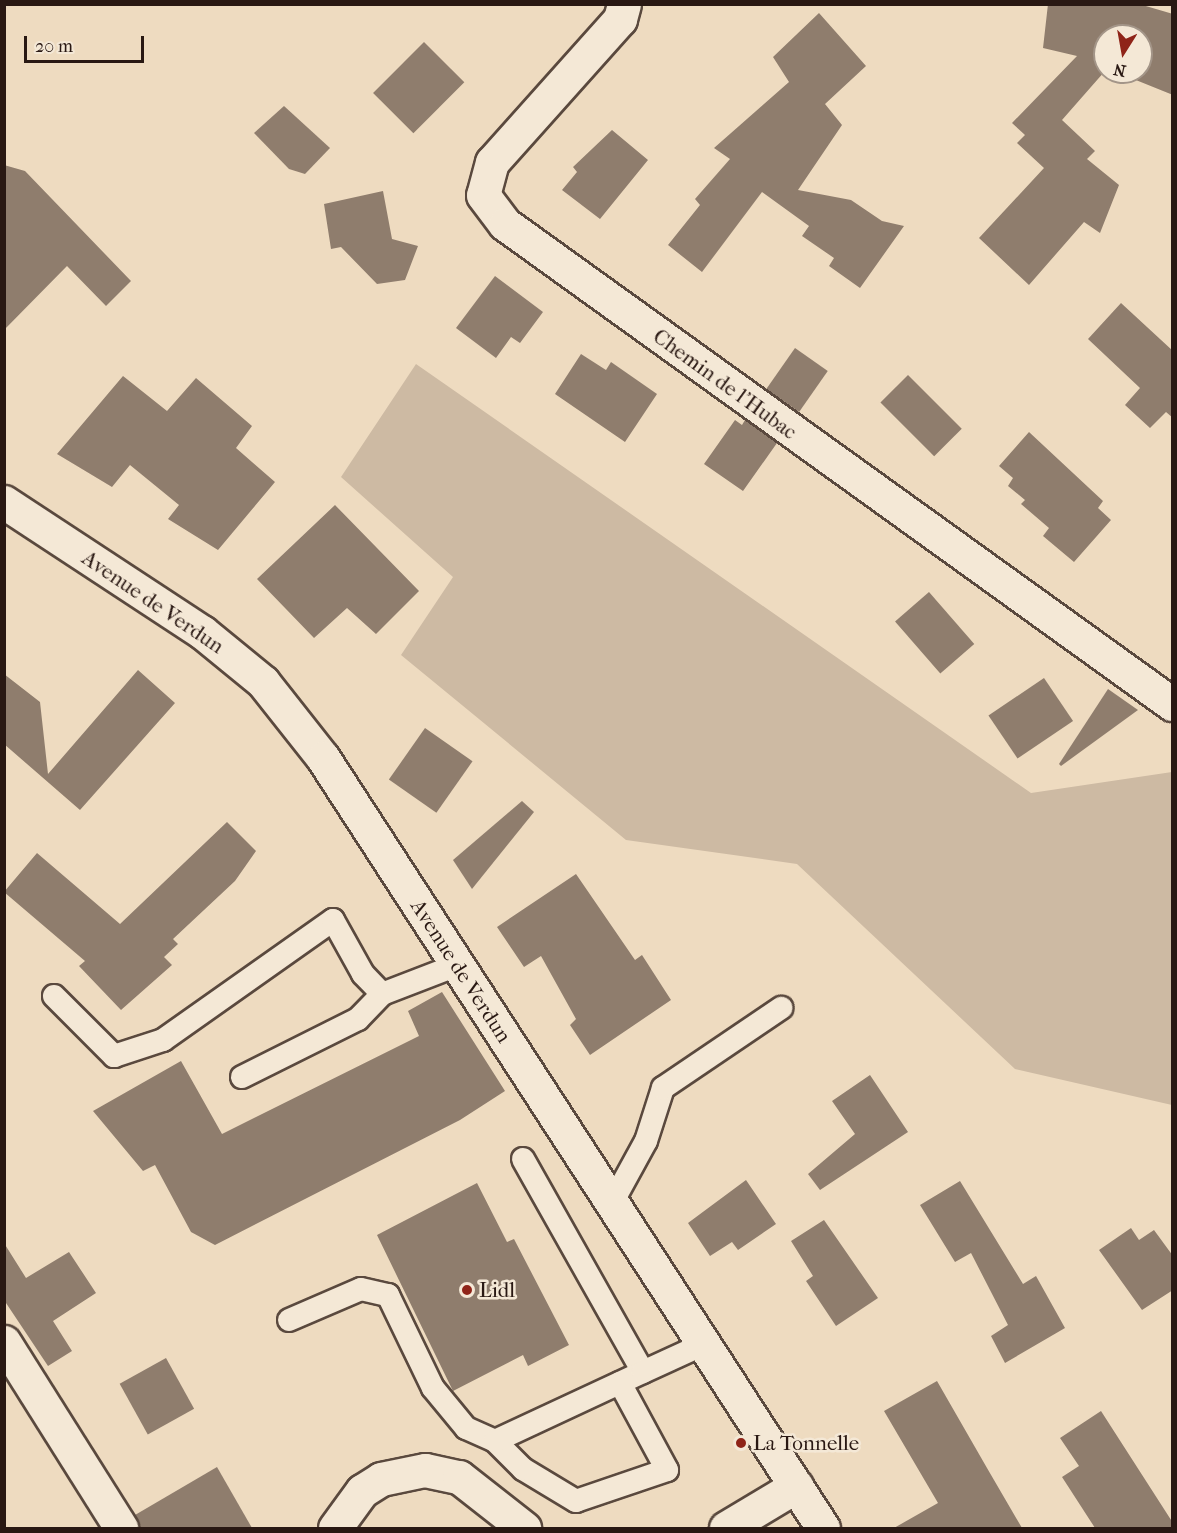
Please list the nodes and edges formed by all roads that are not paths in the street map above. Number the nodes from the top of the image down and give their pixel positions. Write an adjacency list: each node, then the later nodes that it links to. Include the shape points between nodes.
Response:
1 (624, 4): 3 (street, Chemin de l'Hubac, via 620,19 492,162 483,195 505,224)
2 (4, 502): 4 (street, Avenue de Verdun, via 202,632 263,682 323,758)
3 (1173, 704)
4 (457, 965): 5 (lane); 10 (street, Avenue de Verdun)
5 (382, 994): 6 (lane, via 363,974 333,920 163,1040 114,1056); 8 (lane, via 358,1019)
6 (54, 996)
7 (782, 1008): 10 (lane, via 663,1088 646,1141)
8 (242, 1077)
9 (523, 1159): 14 (lane)
10 (612, 1203): 13 (street, Avenue de Verdun)
11 (289, 1320): 16 (lane, via 361,1289 388,1294 433,1388 466,1428)
12 (4, 1342): 18 (street)
13 (704, 1344): 14 (lane); 17 (street, Avenue de Verdun)
14 (643, 1372): 15 (lane)
15 (620, 1383): 16 (lane); 16 (lane, via 667,1470 576,1501 523,1469)
16 (495, 1441)
17 (796, 1486): 21 (street); 22 (street, Avenue de Verdun)
18 (121, 1528)
19 (335, 1528): 20 (street, via 362,1491 381,1479 425,1470 459,1477)
20 (524, 1528)
21 (726, 1528)
22 (823, 1528)

